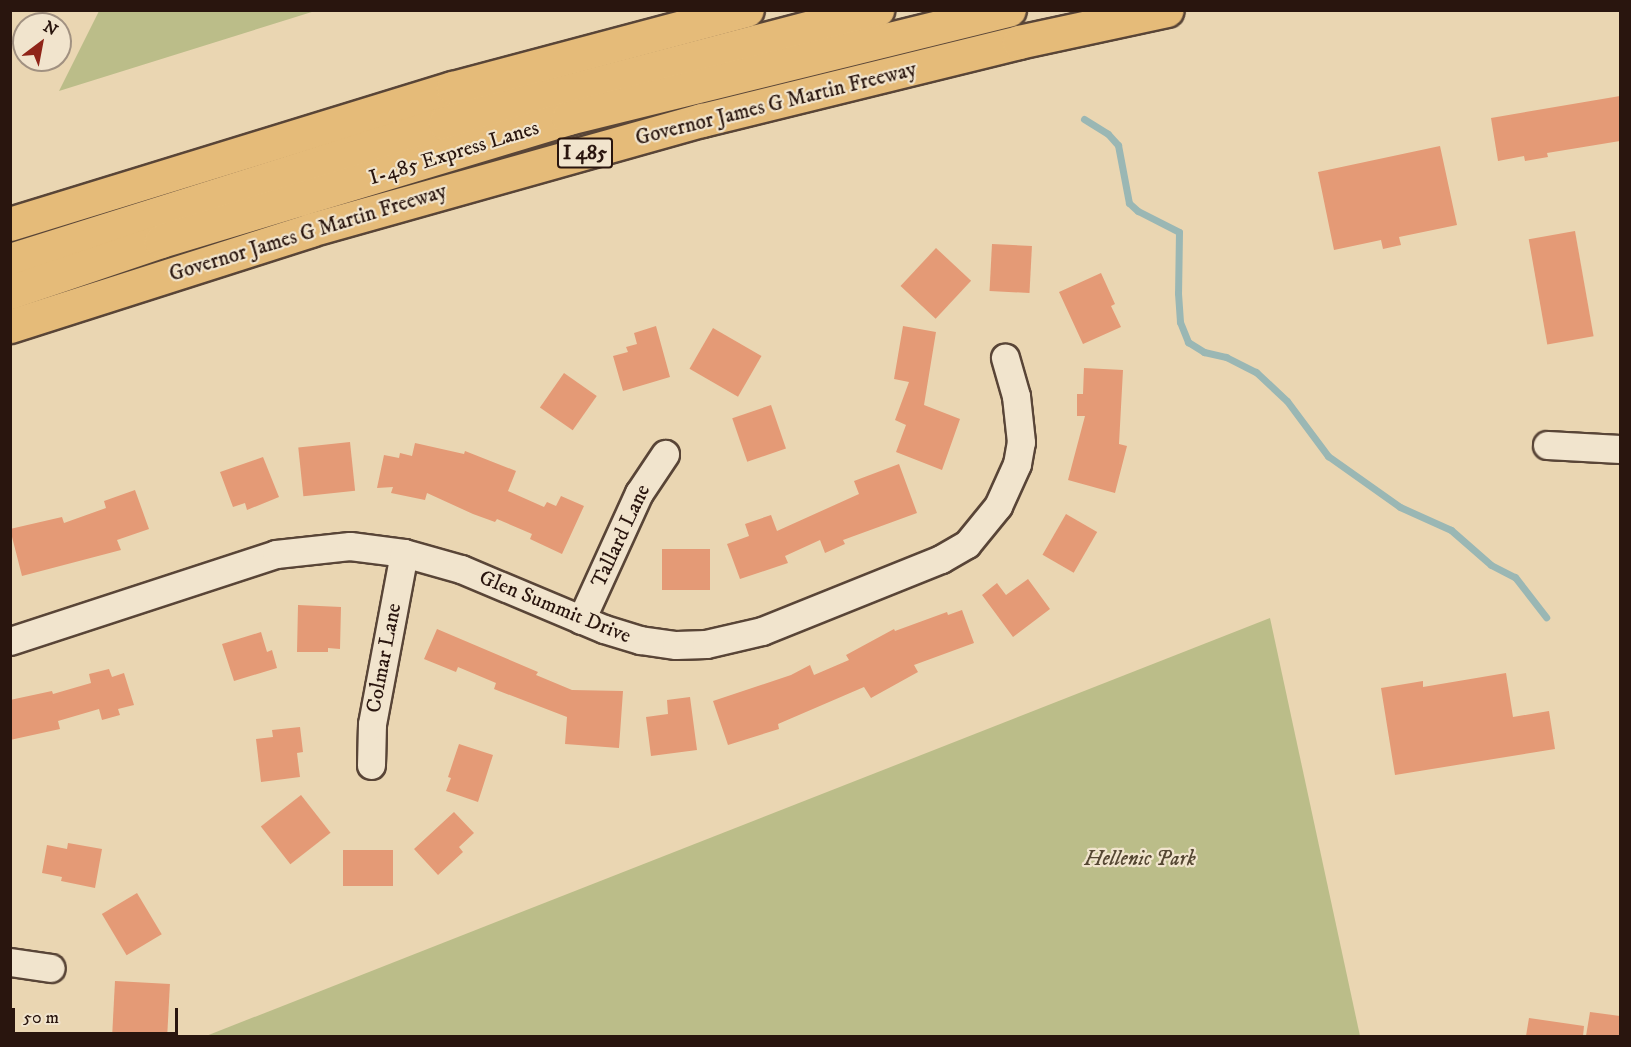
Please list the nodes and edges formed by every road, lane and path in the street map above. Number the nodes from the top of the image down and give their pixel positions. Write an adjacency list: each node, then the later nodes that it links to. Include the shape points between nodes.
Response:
1 (747, 10): 5 (highway, via 453,88)
2 (877, 10): 6 (highway, I-485 Express Lanes, via 445,123)
3 (1010, 10): 7 (highway, I-485 Express Lanes / I 485, via 568,118 161,241)
4 (1167, 10): 8 (highway, Governor James G Martin Freeway / I 485, via 1019,42 690,124 310,230)
5 (10, 224)
6 (10, 260)
7 (10, 292)
8 (10, 326)
9 (1005, 358): 14 (street, Glen Summit Drive, via 1016,396 1021,442 1017,464 998,506 967,544 941,559 762,631 706,644 640,640)
10 (1547, 445): 11 (street)
11 (1620, 449)
12 (665, 454): 14 (street, Tallard Lane, via 639,493)
13 (404, 553): 14 (street, Glen Summit Drive, via 461,569); 15 (street, Glen Summit Drive, via 350,546 276,554); 16 (street, Colmar Lane, via 372,724)
14 (581, 620)
15 (10, 641)
16 (371, 765)
17 (10, 962): 18 (street)
18 (51, 968)

